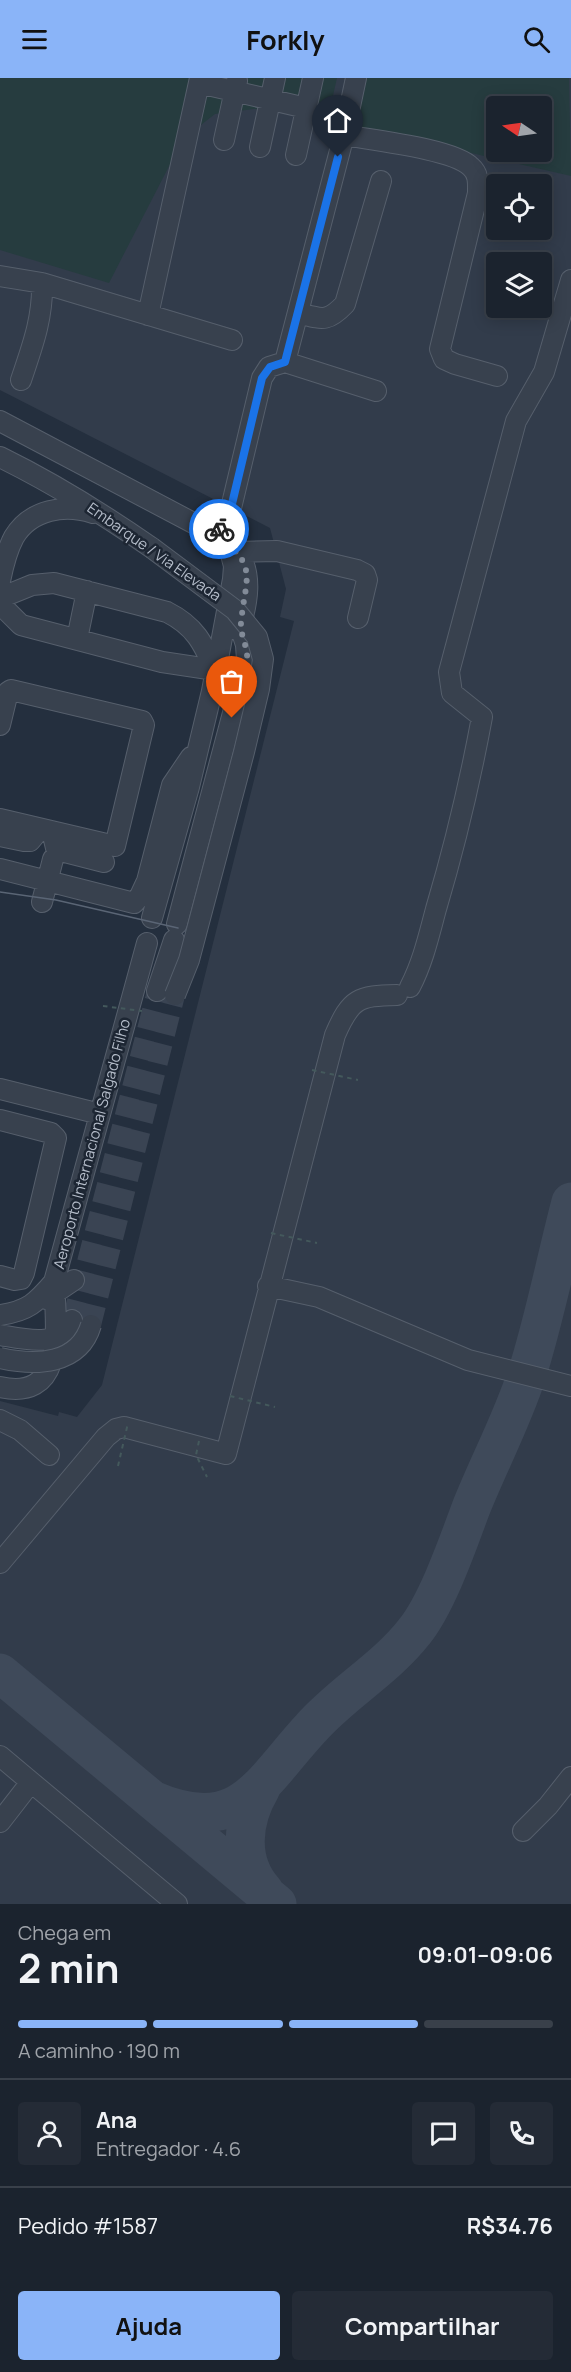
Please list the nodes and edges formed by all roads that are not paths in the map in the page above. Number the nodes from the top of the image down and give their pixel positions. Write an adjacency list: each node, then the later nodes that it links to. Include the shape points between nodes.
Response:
1 (275, 78): 6 (street)
2 (313, 78): 7 (street)
3 (356, 78): 8 (street)
4 (199, 80): 5 (street); 17 (street)
5 (236, 85): 6 (street); 9 (street)
6 (270, 99): 7 (street); 10 (street)
7 (306, 108): 11 (street)
8 (344, 135): 16 (street); 20 (street, via 453,157 471,166 478,177 478,193 440,349 444,359)
9 (224, 140)
10 (260, 147)
11 (296, 155)
12 (381, 182): 16 (street, via 345,304 334,316 324,319)
13 (0, 276): 15 (street)
14 (571, 280): 53 (street, via 544,372 516,421 449,672 452,693 482,717 471,778 418,971 404,991 370,996 345,1011 330,1050)
15 (42, 283): 17 (street); 21 (street, via 38,327)
16 (298, 313): 19 (street)
17 (148, 315): 18 (street)
18 (232, 340)
19 (285, 362): 22 (street); 26 (street, via 270,367 262,378 231,508)
20 (496, 376)
21 (21, 380)
22 (376, 391)
23 (0, 421): 26 (street)
24 (0, 457): 25 (street, Embarque / Via Elevada)
25 (110, 519): 27 (street, via 78,508 54,509 33,518 16,534); 32 (street, Embarque / Via Elevada, bridge, via 234,610 257,637 263,659 244,752 189,960 166,993 176,932 247,660)
26 (227, 543): 31 (street, via 365,574); 32 (street, via 247,572); 34 (street, via 234,566 233,579)
27 (0, 581)
28 (87, 591): 29 (street, via 54,583 32,585); 33 (street); 34 (street, via 152,607 183,620 196,633)
29 (0, 598)
30 (0, 604): 33 (street, via 21,625)
31 (358, 618)
32 (240, 626): 35 (street)
33 (77, 639): 34 (street)
34 (216, 670): 35 (street)
35 (212, 691): 37 (street)
36 (0, 725): 39 (street, via 11,690 144,723 115,846)
37 (196, 749): 44 (street, via 172,785 147,881 134,903); 46 (street)
38 (0, 819): 39 (street)
39 (46, 830): 40 (street, via 24,842); 42 (street, via 61,851)
40 (0, 836)
41 (53, 859): 44 (street)
42 (104, 862)
43 (0, 869): 44 (street)
44 (47, 882): 45 (street)
45 (42, 902)
46 (152, 918)
47 (147, 943): 49 (street, Aeroporto Internacional Salgado Filho)
48 (0, 1089): 49 (street)
49 (100, 1114): 54 (street, Aeroporto Internacional Salgado Filho)
50 (0, 1120): 51 (street, via 51,1133 56,1138 24,1273 15,1280)
51 (0, 1276)
52 (74, 1280): 54 (street)
53 (268, 1286): 59 (street, via 319,1297 468,1360); 63 (street, via 226,1454 124,1427 116,1429)
54 (54, 1288): 55 (street, via 35,1304); 57 (street, Aeroporto Internacional Salgado Filho)
55 (0, 1316)
56 (0, 1335): 57 (street, via 27,1340)
57 (55, 1339): 58 (street, bridge, via 82,1323 84,1342 69,1355 49,1360); 60 (street, Aeroporto Internacional Salgado Filho, via 50,1368 40,1383 26,1389)
58 (0, 1358)
59 (571, 1386)
60 (0, 1387)
61 (0, 1420): 62 (street, via 20,1430)
62 (49, 1455)
63 (0, 1563)
64 (0, 1756): 66 (street)
65 (571, 1777): 68 (street)
66 (31, 1782): 67 (street); 69 (street)
67 (0, 1822)
68 (523, 1831)
69 (177, 1904)

